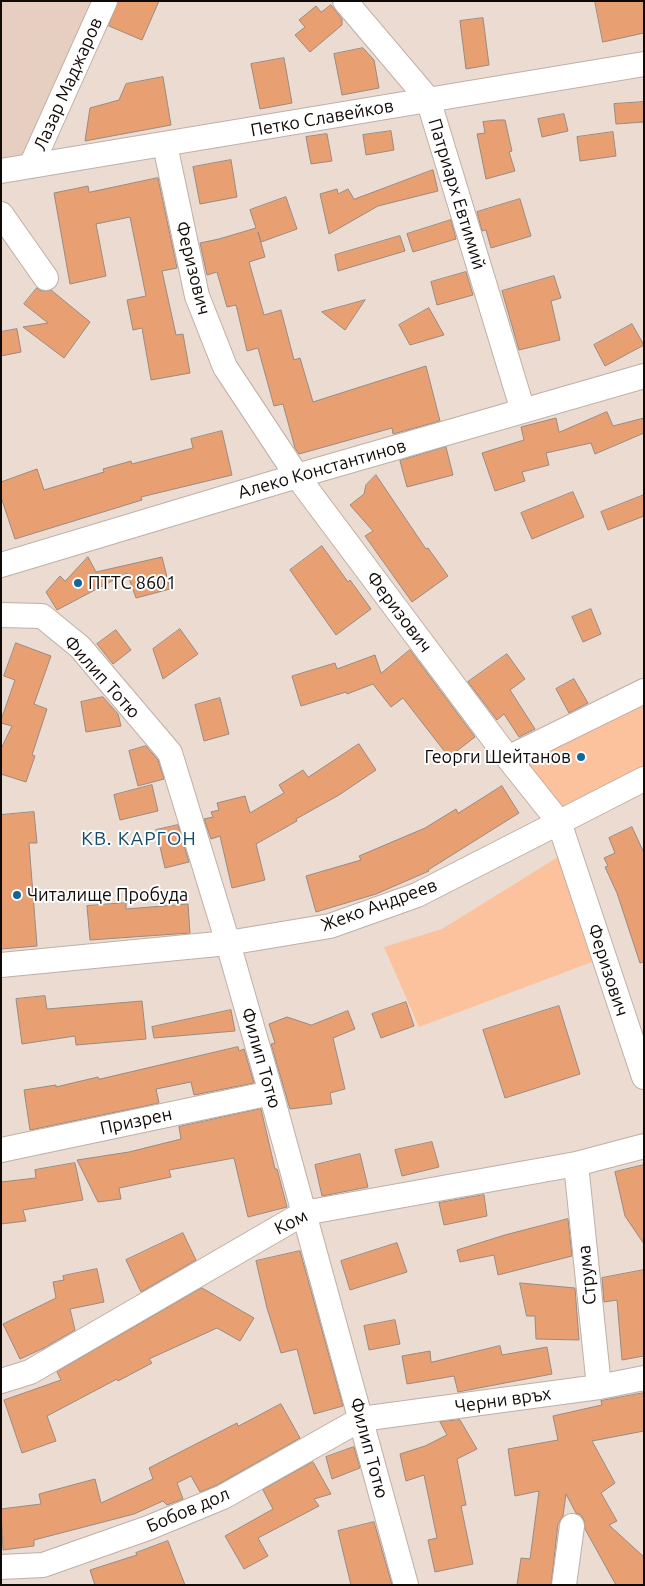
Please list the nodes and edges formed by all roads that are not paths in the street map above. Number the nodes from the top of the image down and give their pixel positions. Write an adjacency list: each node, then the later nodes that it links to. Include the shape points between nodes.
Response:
1 (105, 1): 6 (street, Лазар Маджаров)
2 (345, 1): 4 (street, Патриарх Евтимий)
3 (644, 64): 4 (street, Петко Славейков)
4 (428, 99): 5 (street, Петко Славейков); 11 (street, Патриарх Евтимий)
5 (165, 144): 6 (street, Петко Славейков); 12 (street, Феризович, via 197,296 224,367)
6 (31, 166): 7 (street, Петко Славейков)
7 (1, 171)
8 (1, 214): 9 (street)
9 (46, 278)
10 (644, 376): 11 (street, Алеко Константинов)
11 (523, 412): 12 (street, Алеко Константинов)
12 (297, 476): 13 (street, Алеко Константинов); 16 (street, Феризович)
13 (1, 565)
14 (1, 615): 19 (street, Филип Тотю, via 42,616 80,647 170,752)
15 (644, 692): 16 (street)
16 (508, 758): 18 (street, Феризович)
17 (644, 779): 18 (street, Жеко Андреев)
18 (559, 822): 19 (street, Жеко Андреев, via 408,898 330,926); 21 (street, Феризович)
19 (228, 943): 20 (street, Жеко Андреев); 22 (street, Филип Тотю)
20 (1, 965)
21 (644, 1077)
22 (271, 1093): 24 (street, Призрен); 26 (street, Филип Тотю)
23 (644, 1146): 25 (street, Ком)
24 (1, 1150)
25 (576, 1164): 26 (street, Ком); 29 (street, Струма)
26 (304, 1213): 28 (street, Ком, via 30,1372); 30 (street, Филип Тотю)
27 (644, 1378): 29 (street, Черни връх)
28 (1, 1381)
29 (598, 1387): 30 (street, Черни връх)
30 (361, 1419): 33 (street, Бобов дол, via 223,1497); 34 (street, Филип Тотю)
31 (572, 1526): 35 (street)
32 (1, 1567): 33 (street, Бобов дол)
33 (47, 1575)
34 (406, 1585)
35 (564, 1585)

